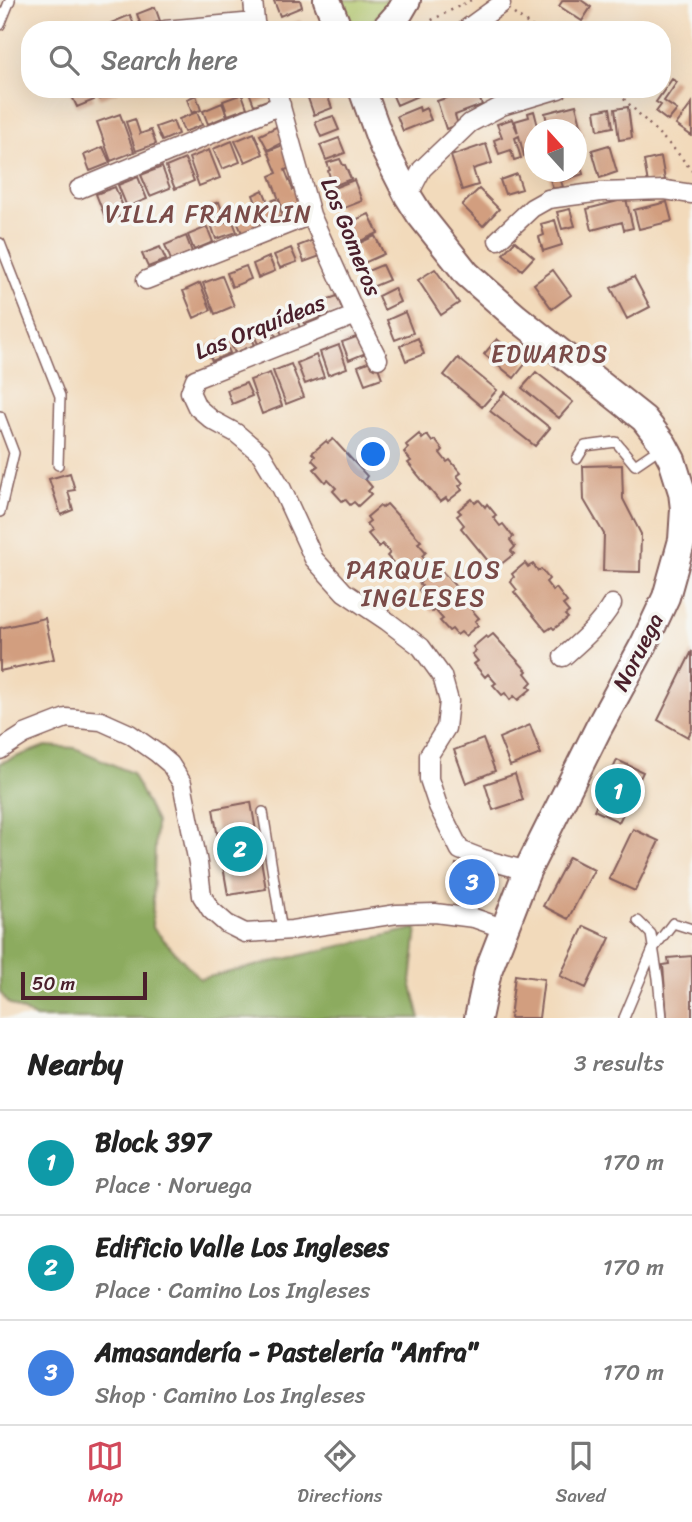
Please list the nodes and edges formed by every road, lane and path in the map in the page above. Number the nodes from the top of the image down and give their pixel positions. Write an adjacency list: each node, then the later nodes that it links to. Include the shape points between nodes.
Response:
1 (10, 0): 13 (lane)
2 (253, 0): 7 (street)
3 (327, 0): 8 (main road)
4 (471, 0): 10 (path)
5 (501, 4): 11 (street); 12 (path)
6 (397, 14): 9 (path)
7 (255, 21)
8 (335, 21)
9 (416, 21)
10 (430, 21)
11 (477, 21)
12 (525, 21)
13 (0, 25)
14 (277, 98): 20 (street)
15 (279, 98): 23 (street, Los Gomeros)
16 (365, 98): 22 (main road, Noruega, via 383,148)
17 (529, 98): 22 (street, via 470,123 422,169)
18 (623, 98): 19 (path)
19 (692, 171)
20 (79, 189)
21 (692, 194): 24 (street, via 627,191 548,199 531,208)
22 (408, 196): 30 (main road, Noruega, via 467,274 637,414)
23 (311, 215): 26 (street); 27 (street, Los Gomeros)
24 (498, 240)
25 (0, 243): 32 (lane, via 60,396)
26 (146, 280)
27 (356, 315): 28 (street, Los Gomeros); 39 (street, Las Orquídeas, via 195,379 190,392 197,407 261,454 314,559 344,592 421,647 442,676 449,701 446,728 429,755 429,779 460,850)
28 (378, 359)
29 (0, 416): 33 (lane, via 14,453)
30 (664, 445): 31 (lane, via 635,465 616,442 585,446); 34 (main road, Noruega, via 682,492)
31 (577, 458)
32 (58, 465)
33 (0, 512)
34 (687, 540): 39 (main road, Noruega, via 644,644)
35 (612, 604): 36 (street, via 603,619)
36 (563, 657)
37 (0, 750): 43 (street, via 66,718 101,721 130,734 170,764 182,783 202,896 211,910 246,933)
38 (262, 812): 43 (lane)
39 (527, 871): 41 (main road, Noruega)
40 (638, 921): 44 (lane, via 651,934)
41 (505, 929): 43 (street, via 474,918 435,913); 45 (main road, Noruega, via 488,971)
42 (692, 929): 44 (lane, via 673,923)
43 (282, 931)
44 (653, 948): 46 (lane); 47 (lane)
45 (478, 1018)
46 (624, 1018)
47 (662, 1018)

